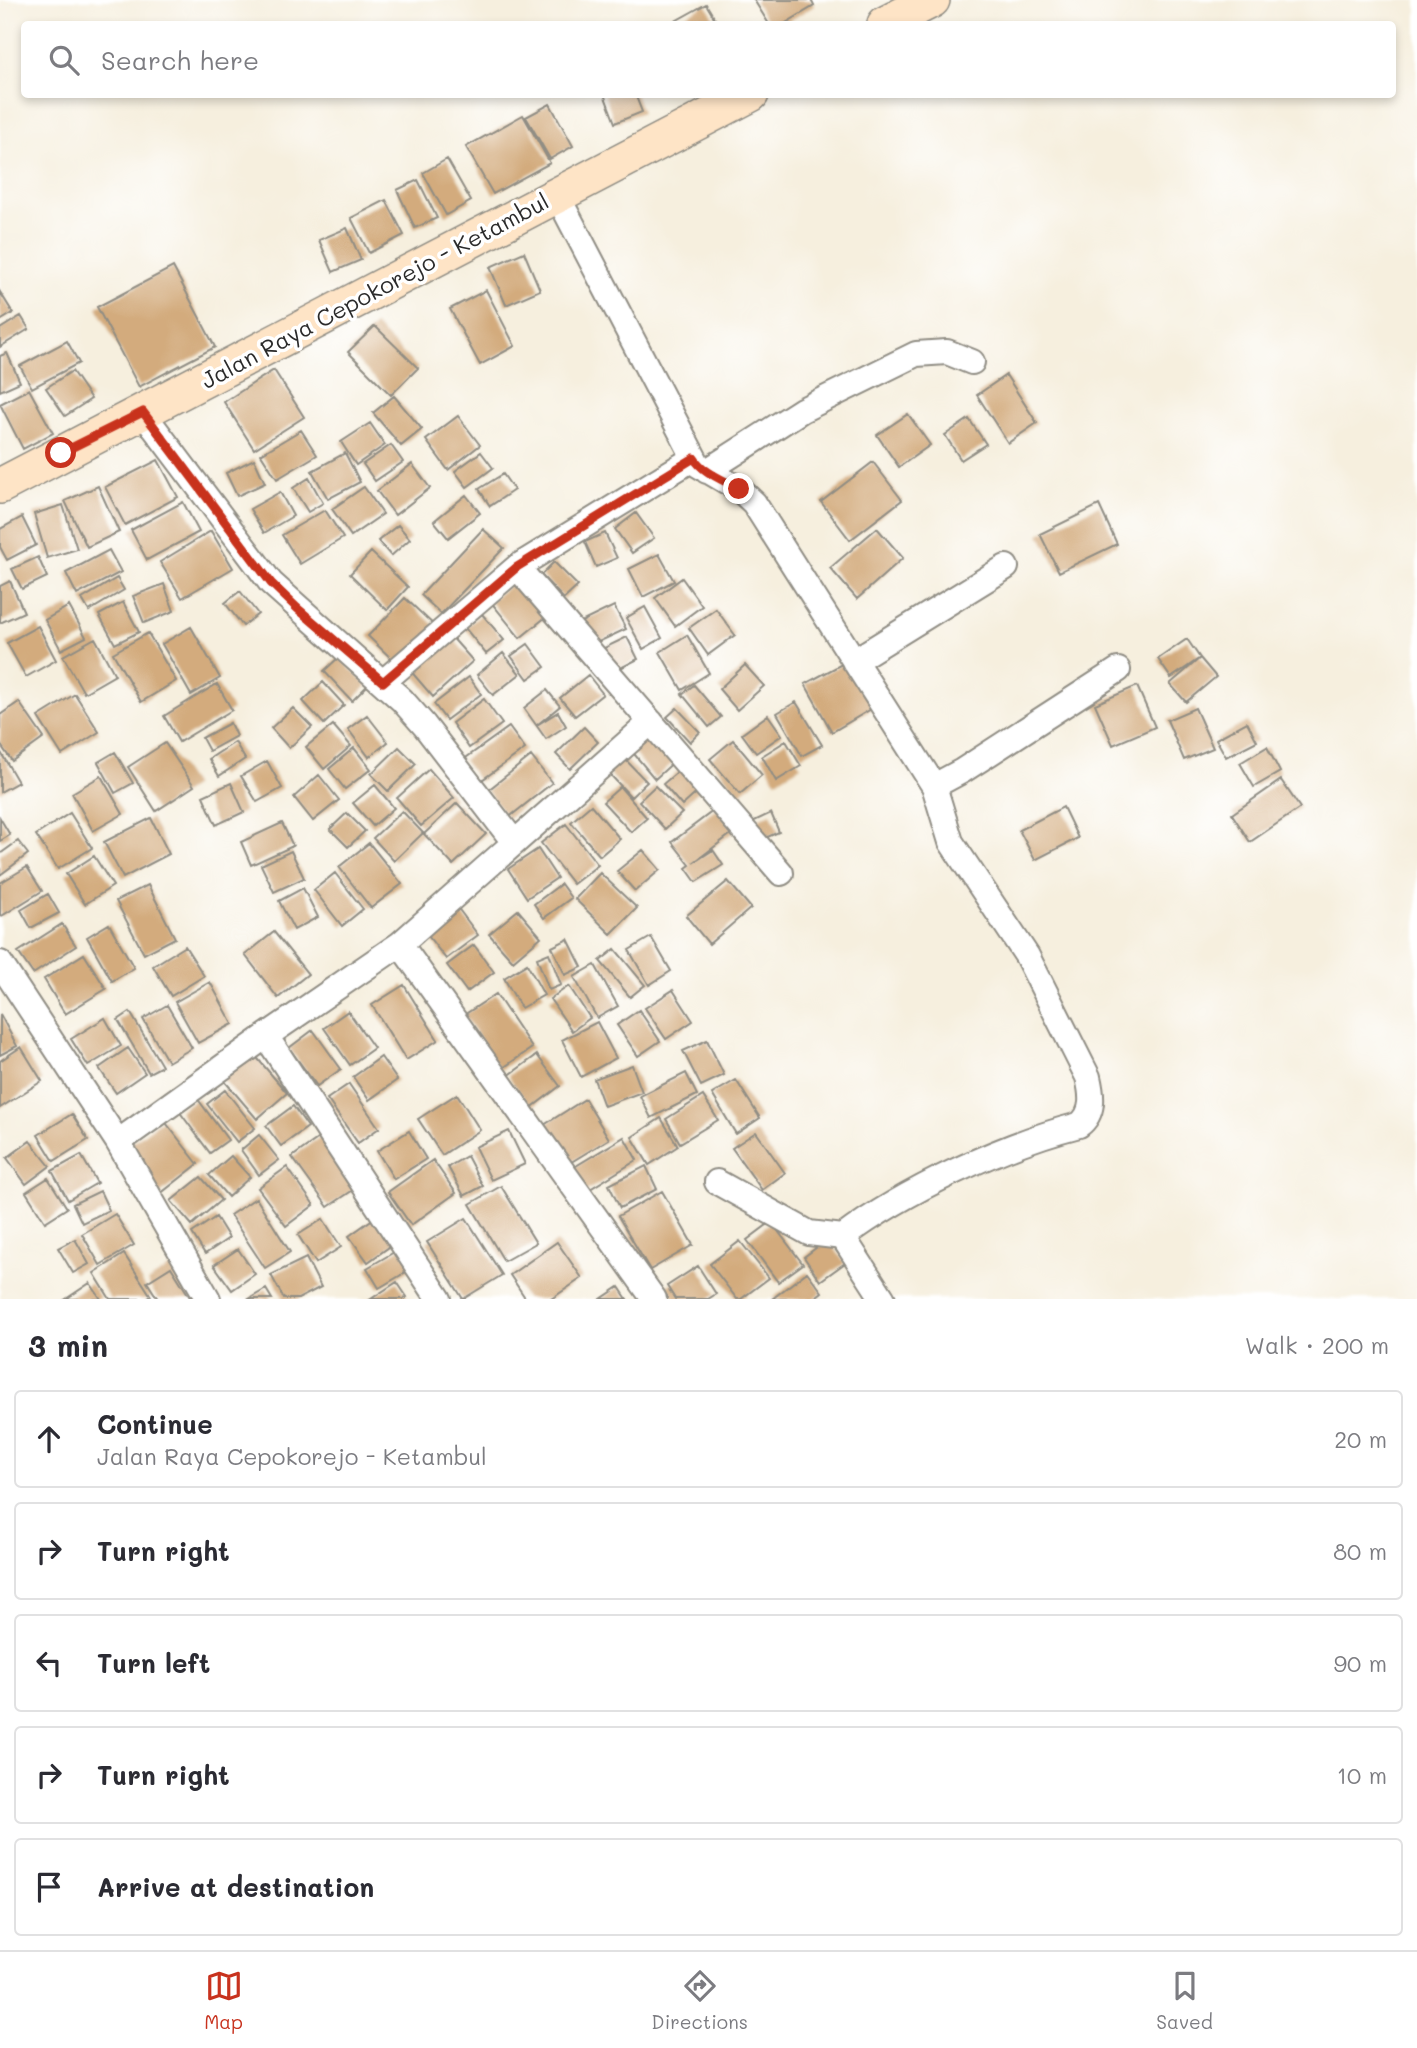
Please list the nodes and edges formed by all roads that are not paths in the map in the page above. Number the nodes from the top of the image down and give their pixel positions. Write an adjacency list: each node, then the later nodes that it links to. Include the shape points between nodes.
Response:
1 (932, 0): 2 (street)
2 (891, 21)
3 (743, 98): 4 (street, Jalan Raya Cepokorejo - Ketambul)
4 (557, 195): 6 (street, Jalan Raya Cepokorejo - Ketambul); 7 (street)
5 (972, 362): 7 (street, via 947,352 916,354)
6 (143, 412): 8 (street, Jalan Raya Cepokorejo - Ketambul); 13 (street, via 271,583)
7 (701, 464): 9 (street); 11 (street, via 754,503)
8 (0, 486)
9 (517, 567): 13 (street); 14 (street)
10 (1006, 567): 11 (street)
11 (855, 661): 15 (street)
12 (1118, 670): 15 (street)
13 (383, 682): 16 (street, via 424,725)
14 (652, 722): 16 (street); 17 (street)
15 (934, 786): 23 (street, via 951,842 1027,956 1088,1077 1092,1102 1079,1125 985,1158 875,1213)
16 (514, 842): 18 (street)
17 (781, 873)
18 (400, 944): 20 (street); 26 (street)
19 (0, 962): 21 (street)
20 (266, 1036): 21 (street); 25 (street)
21 (118, 1142): 24 (street)
22 (717, 1182): 23 (street, via 809,1233)
23 (843, 1237): 27 (street)
24 (208, 1299)
25 (439, 1299)
26 (654, 1299)
27 (883, 1299)

